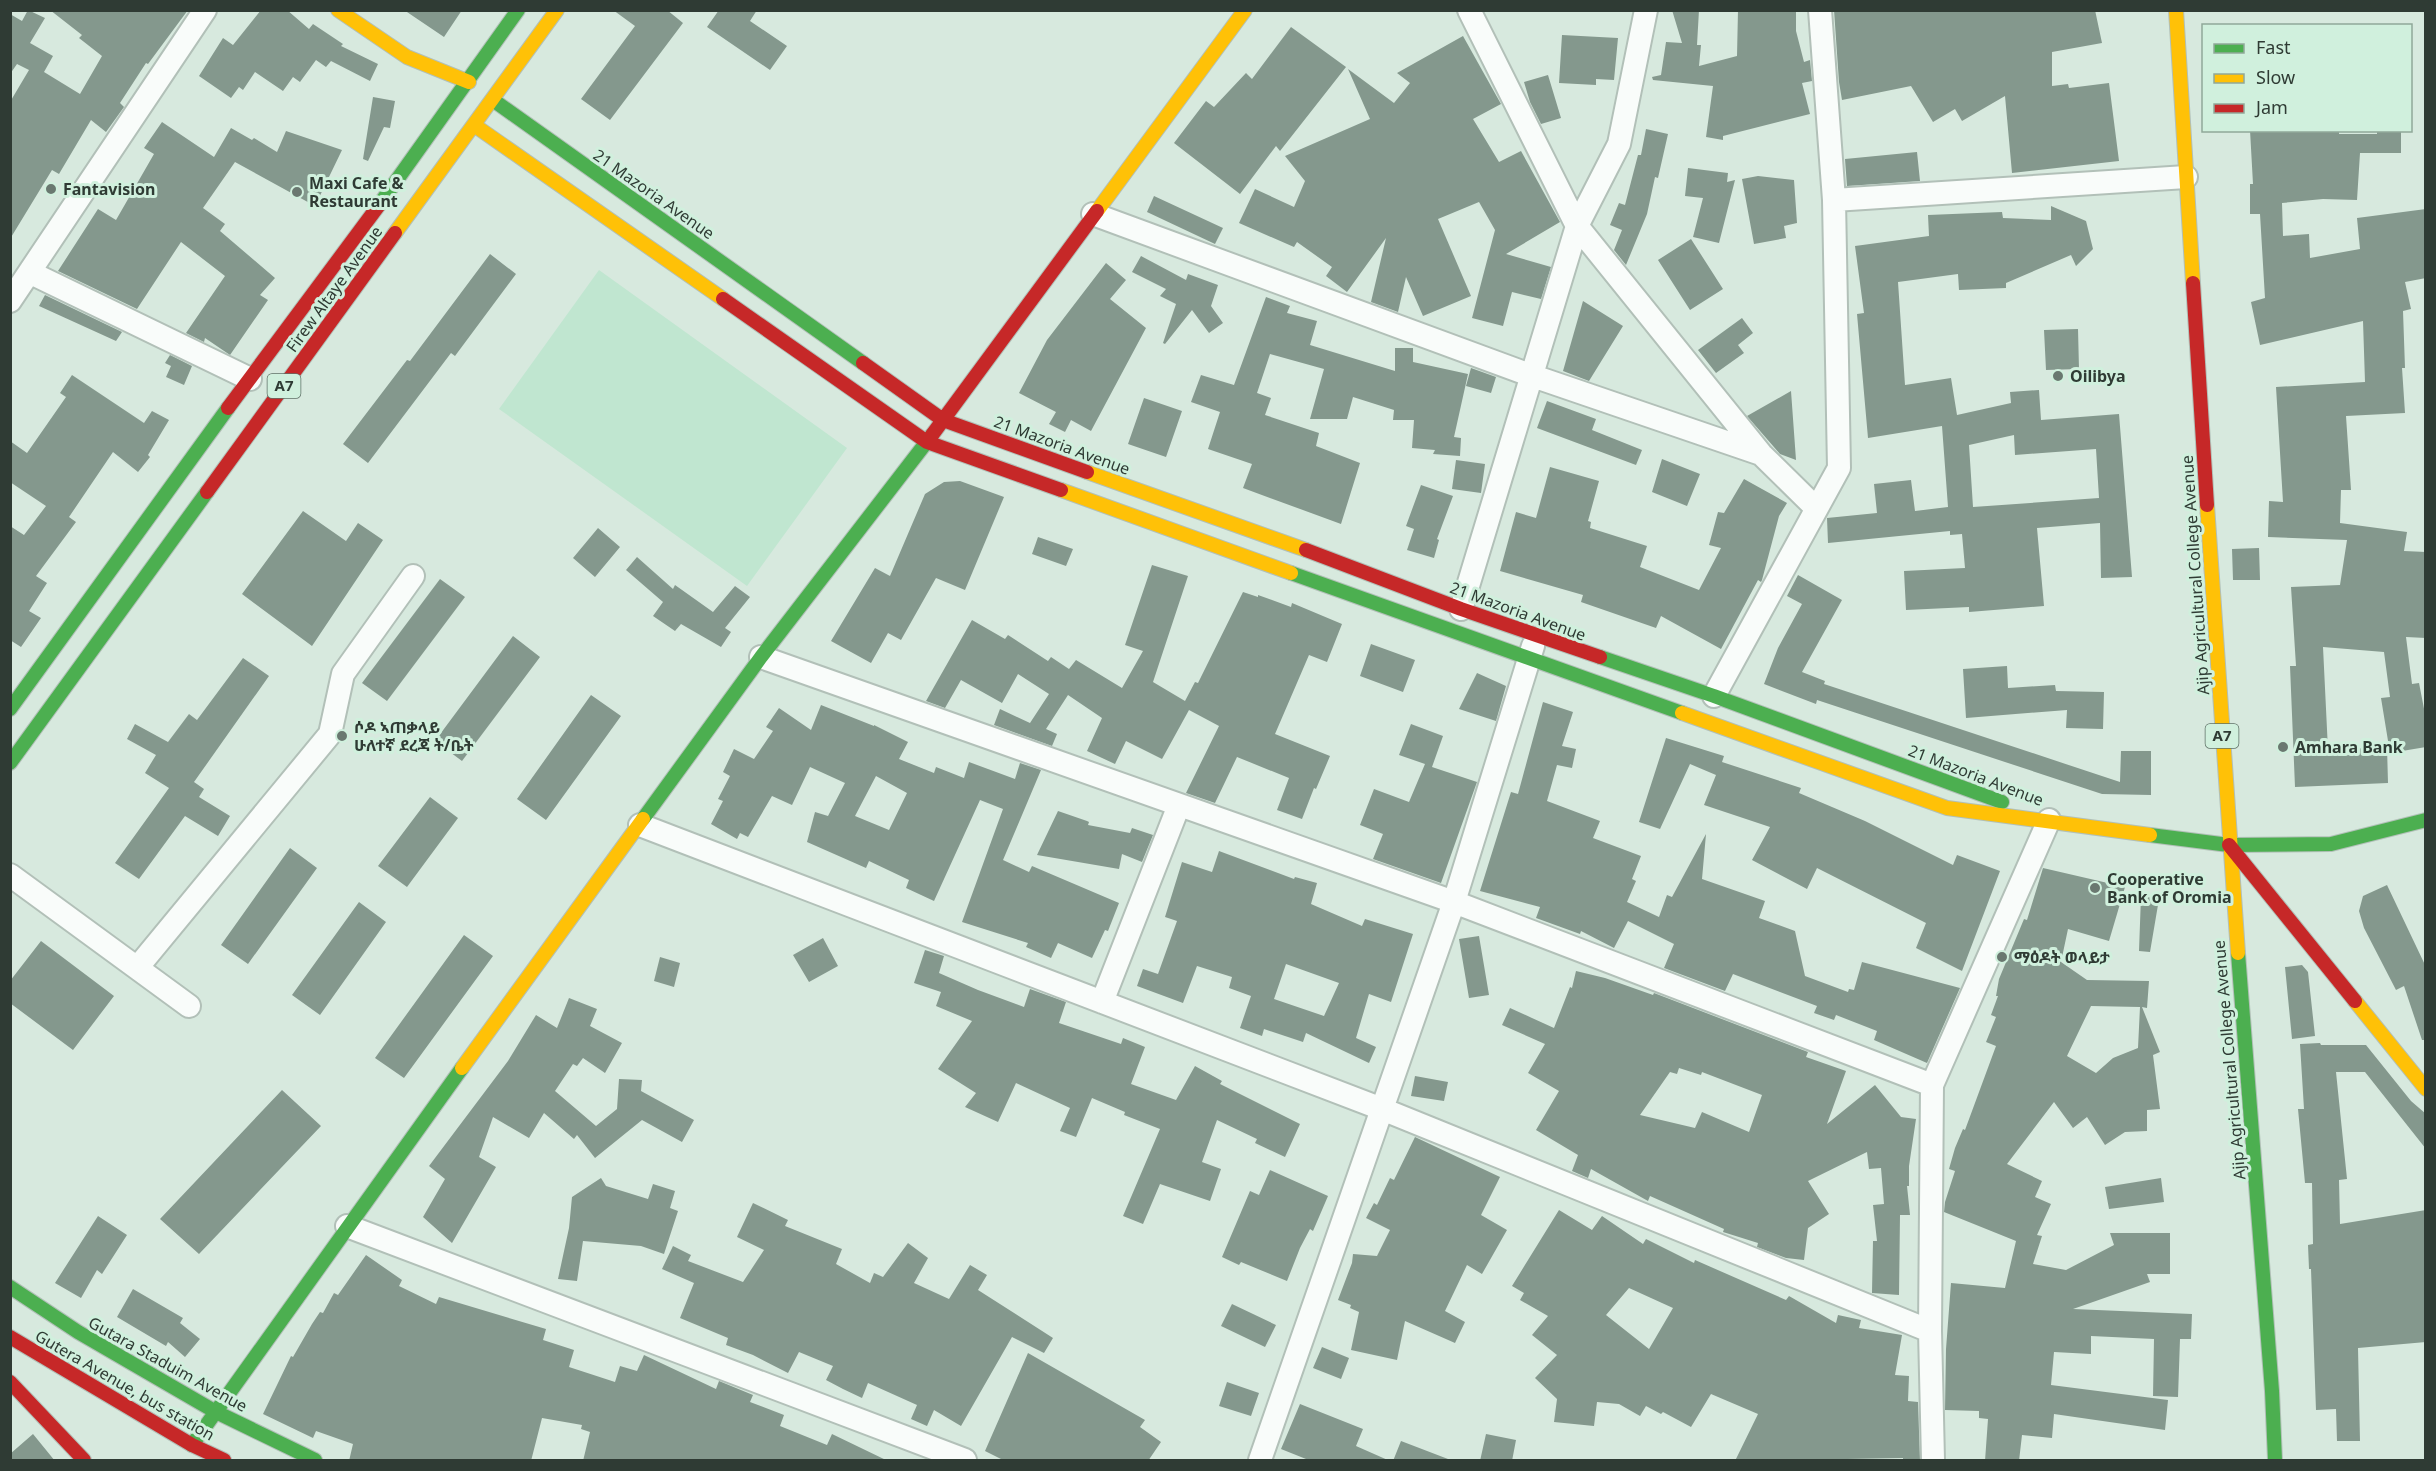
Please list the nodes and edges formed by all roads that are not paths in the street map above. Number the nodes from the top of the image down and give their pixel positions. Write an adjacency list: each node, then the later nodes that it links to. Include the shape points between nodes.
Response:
1 (205, 10): 19 (street)
2 (338, 10): 10 (main road)
3 (518, 10): 12 (main road, Firew Altaye Avenue / A7)
4 (557, 10): 13 (main road, Firew Altaye Avenue / A7)
5 (1245, 10): 17 (main road)
6 (1469, 10): 18 (street)
7 (1646, 10): 18 (street, via 1619,144)
8 (1820, 10): 16 (street)
9 (2176, 10): 15 (main road, Ajip Agricultural College Avenue / A7)
10 (407, 57): 11 (main road); 12 (main road)
11 (429, 81)
12 (469, 82): 13 (main road, 21 Mazoria Avenue); 14 (main road, Firew Altaye Avenue / A7)
13 (493, 100): 14 (main road, Firew Altaye Avenue / A7); 23 (main road, 21 Mazoria Avenue)
14 (459, 111): 22 (main road, Firew Altaye Avenue / A7); 22 (main road, Firew Altaye Avenue / A7); 24 (main road, 21 Mazoria Avenue)
15 (2186, 177): 16 (street); 39 (main road, Ajip Agricultural College Avenue / A7)
16 (1834, 200): 26 (street, via 1839,468)
17 (1093, 214): 21 (street); 23 (main road)
18 (1577, 226): 21 (street); 25 (street)
19 (31, 273): 20 (street); 22 (street)
20 (10, 301)
21 (1530, 375): 25 (street); 28 (street)
22 (263, 388): 33 (main road, Firew Altaye Avenue / A7, via 117,559); 34 (main road, Firew Altaye Avenue / A7)
23 (943, 420): 24 (main road); 28 (main road, 21 Mazoria Avenue)
24 (927, 442): 30 (main road); 31 (main road, 21 Mazoria Avenue)
25 (1761, 454): 26 (street)
26 (1816, 508): 32 (street)
27 (413, 576): 42 (street, via 343,674 330,734)
28 (1461, 609): 29 (main road, 21 Mazoria Avenue)
29 (1536, 636): 31 (street); 32 (main road, 21 Mazoria Avenue)
30 (761, 657): 35 (street); 38 (main road)
31 (1529, 659): 36 (main road, 21 Mazoria Avenue, via 1947,808); 41 (street)
32 (1714, 696): 36 (main road, 21 Mazoria Avenue)
33 (10, 709)
34 (10, 763)
35 (1179, 805): 41 (street); 43 (street)
36 (2049, 820): 39 (main road); 45 (street)
37 (2426, 820): 39 (main road, via 2331,844)
38 (640, 825): 43 (street); 48 (main road)
39 (2229, 845): 46 (main road); 61 (main road, Ajip Agricultural College Avenue / A7)
40 (10, 875): 42 (street)
41 (1454, 902): 45 (street); 47 (street)
42 (136, 968): 44 (street)
43 (1102, 1002): 47 (street)
44 (189, 1006)
45 (1932, 1085): 50 (street)
46 (2426, 1089)
47 (1382, 1108): 50 (street); 59 (street)
48 (347, 1226): 53 (main road); 58 (street)
49 (10, 1287): 53 (main road, Gutara Staduim Avenue, via 78,1332)
50 (1930, 1331): 60 (street)
51 (10, 1337): 54 (main road, Gutera Avenue, bus station)
52 (10, 1382): 55 (main road)
53 (216, 1412): 54 (main road); 57 (main road, Gutara Staduim Avenue)
54 (187, 1453): 56 (main road, Gutera Avenue, bus station)
55 (84, 1461)
56 (224, 1461)
57 (315, 1461)
58 (965, 1461)
59 (1260, 1461)
60 (1933, 1461)
61 (2275, 1461)

